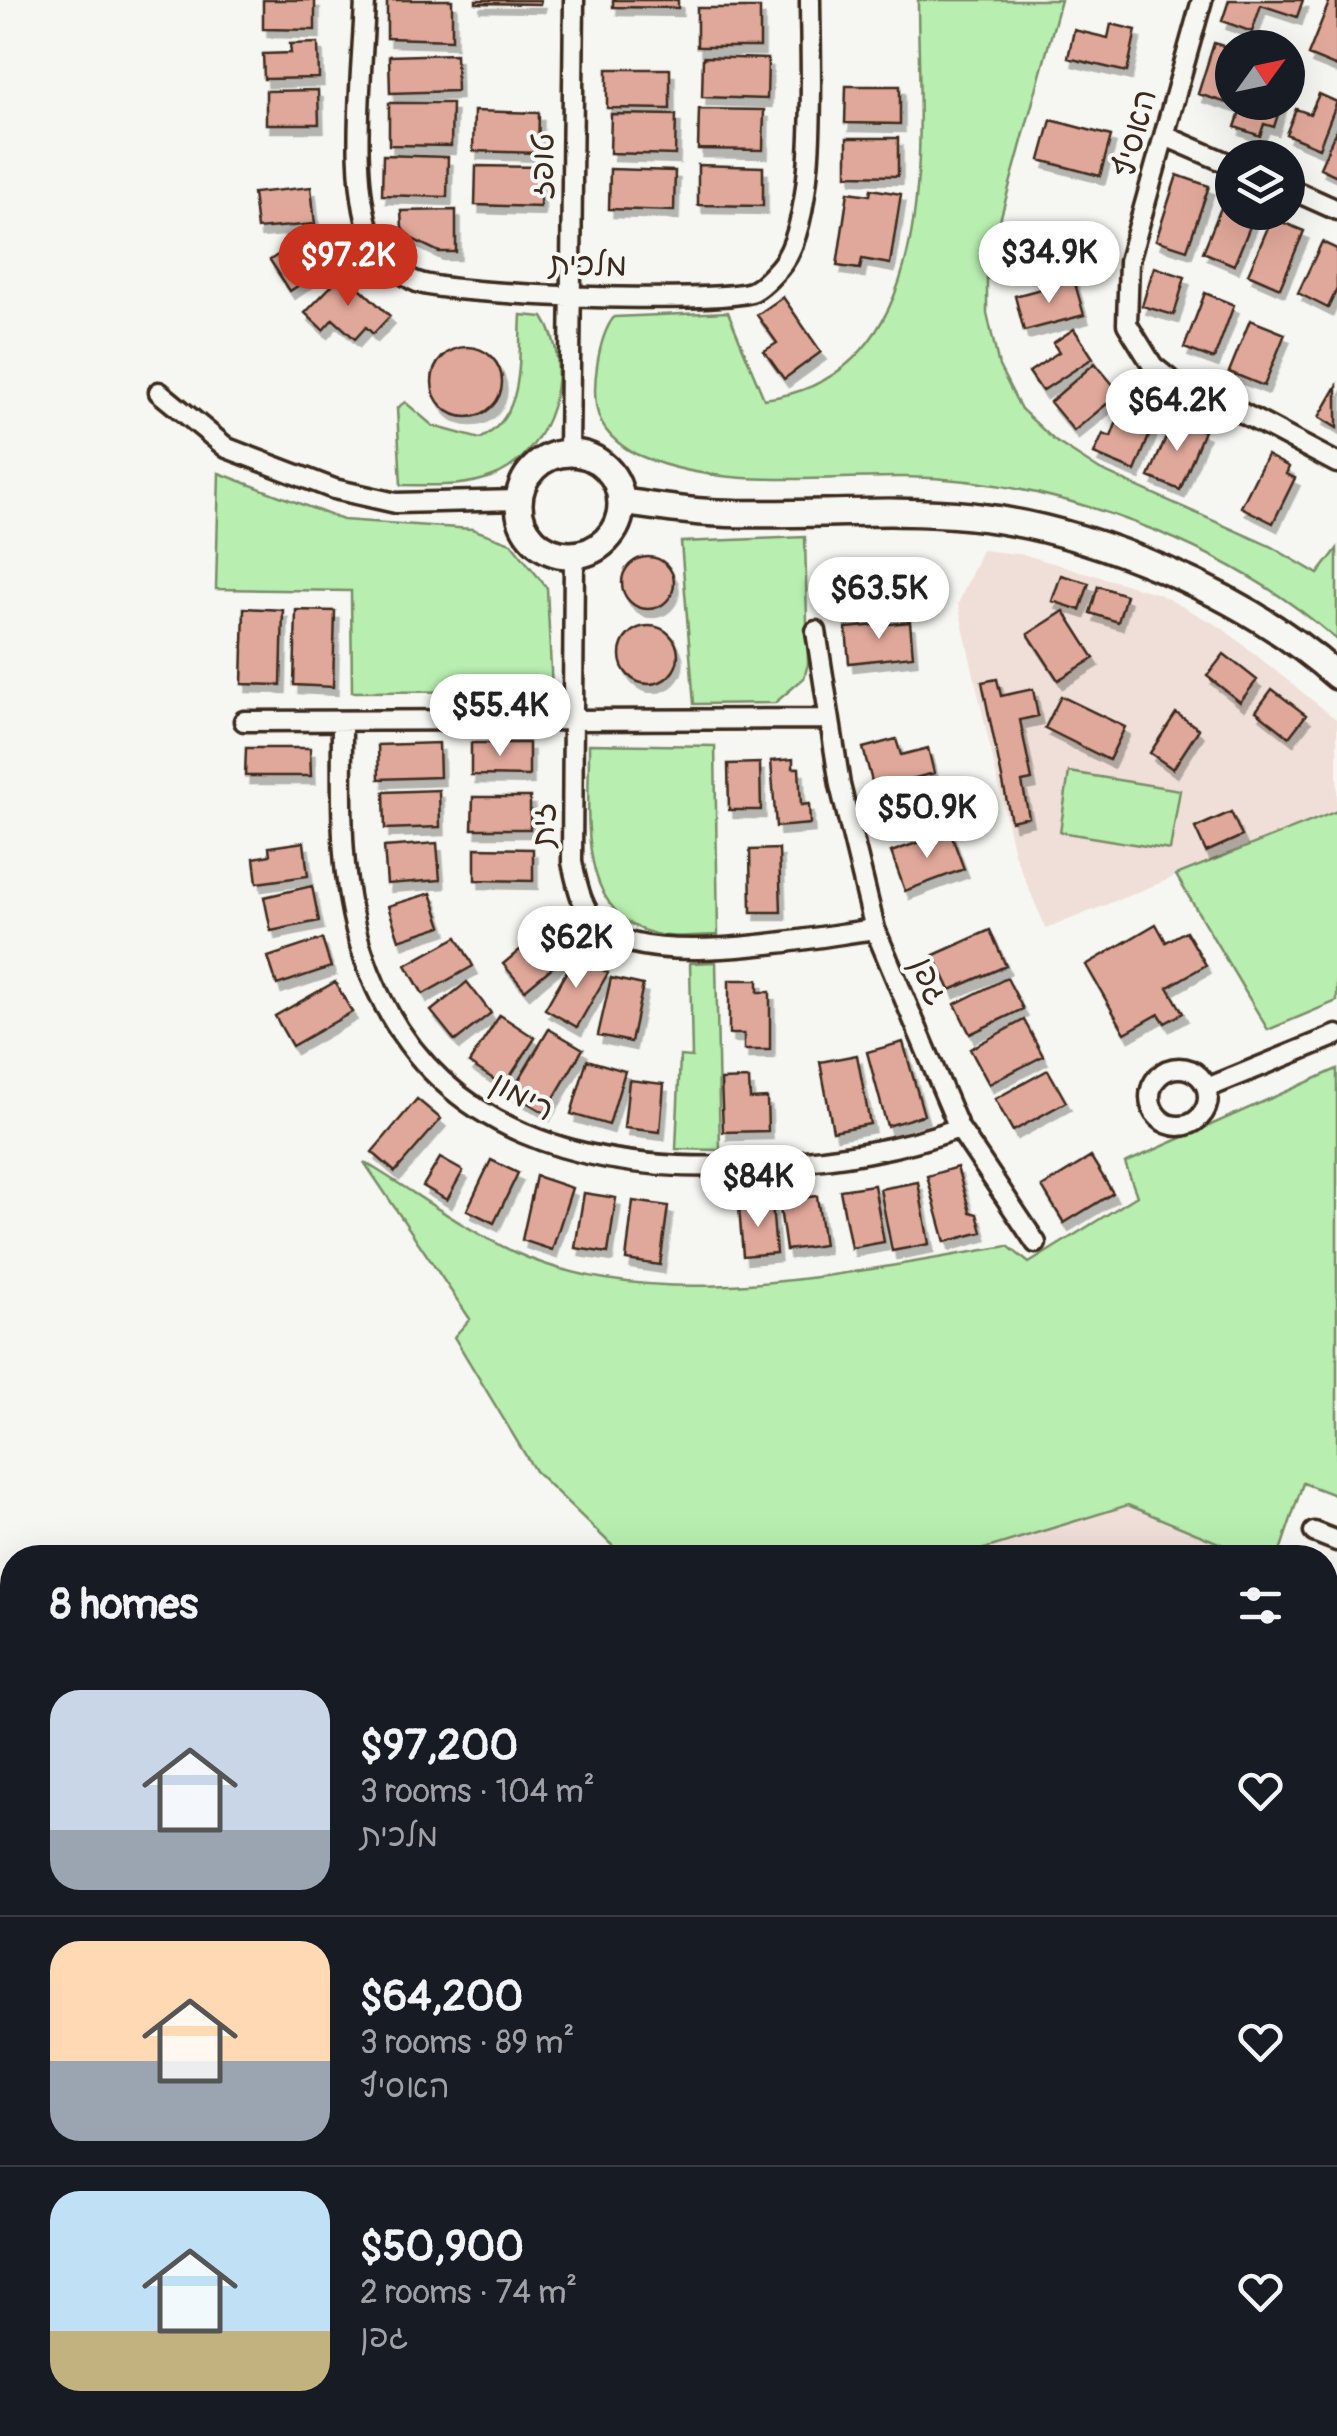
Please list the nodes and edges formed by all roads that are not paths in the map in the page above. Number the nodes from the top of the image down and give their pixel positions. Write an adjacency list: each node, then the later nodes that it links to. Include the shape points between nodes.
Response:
1 (365, 0): 9 (street, מלכית, via 362,176 364,211 378,253 414,281 442,288)
2 (574, 0): 9 (street, טופז)
3 (810, 0): 9 (street, מלכית, via 808,169 798,236 781,266 754,292)
4 (1202, 0): 5 (street, האסיף)
5 (1165, 136): 6 (street); 12 (street, האסיף, via 1129,261 1127,324 1154,366 1179,387)
6 (1215, 157)
7 (1305, 196): 8 (street)
8 (1337, 210)
9 (571, 295): 11 (street, טופז)
10 (159, 392): 13 (street, via 227,448 334,489 396,503)
11 (568, 453): 13 (street, via 532,470); 14 (street, via 606,468)
12 (1337, 463)
13 (519, 500): 15 (street, via 524,527 536,542)
14 (621, 502): 15 (street, via 608,538); 17 (street, via 717,513 972,516 1076,538 1238,606)
15 (574, 555): 21 (street, זית)
16 (816, 631): 18 (street, גפן)
17 (1337, 676)
18 (828, 718): 21 (street); 22 (street, גפן)
19 (244, 721): 20 (street)
20 (342, 721): 21 (street); 25 (street, רימון, via 342,836 361,948 396,1025 444,1081 479,1109 550,1146 660,1168 833,1159)
21 (574, 722): 22 (street, זית, via 572,862 587,911 614,937 651,948 736,948)
22 (874, 929): 25 (street, גפן)
23 (1337, 1035): 24 (street)
24 (1207, 1088)
25 (959, 1128): 26 (street, גפן)
26 (1036, 1243)
27 (1314, 1532): 28 (street)
28 (1337, 1541)

